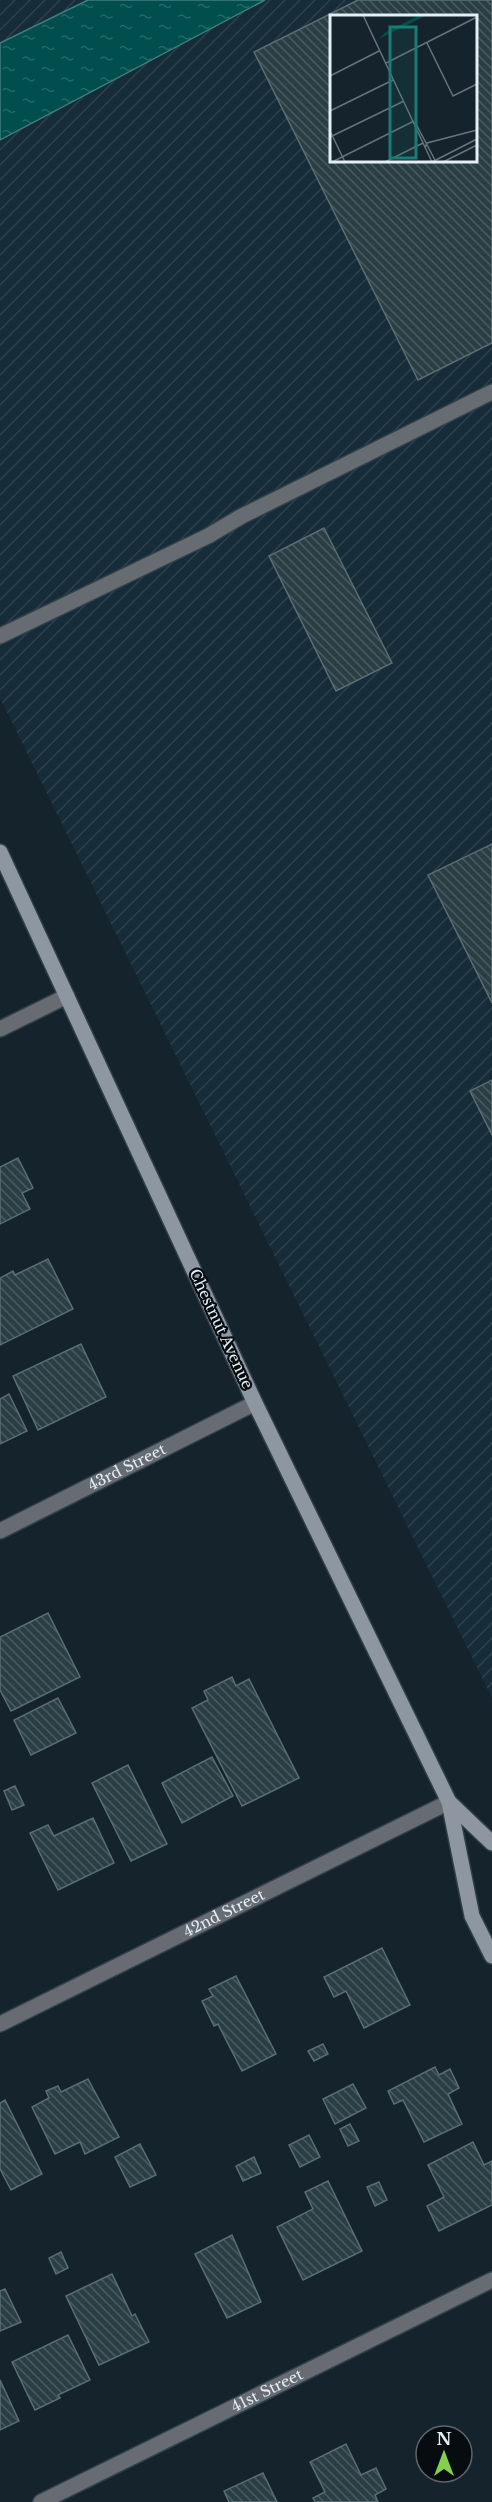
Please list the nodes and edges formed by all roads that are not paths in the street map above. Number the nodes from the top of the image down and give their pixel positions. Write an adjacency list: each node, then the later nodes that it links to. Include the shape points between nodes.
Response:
1 (492, 392): 2 (street)
2 (0, 636)
3 (0, 852): 4 (main road, Chestnut Avenue)
4 (67, 996): 5 (street); 6 (main road, Chestnut Avenue)
5 (0, 1029)
6 (255, 1403): 7 (street, 43rd Street); 8 (main road, Chestnut Avenue)
7 (0, 1531)
8 (449, 1802): 9 (main road, Chestnut Avenue); 10 (main road, Chestnut Avenue, via 472,1916); 11 (street, 42nd Street)
9 (492, 1843)
10 (492, 1956)
11 (0, 2024)
12 (492, 2280): 13 (street, 41st Street)
13 (41, 2502)

